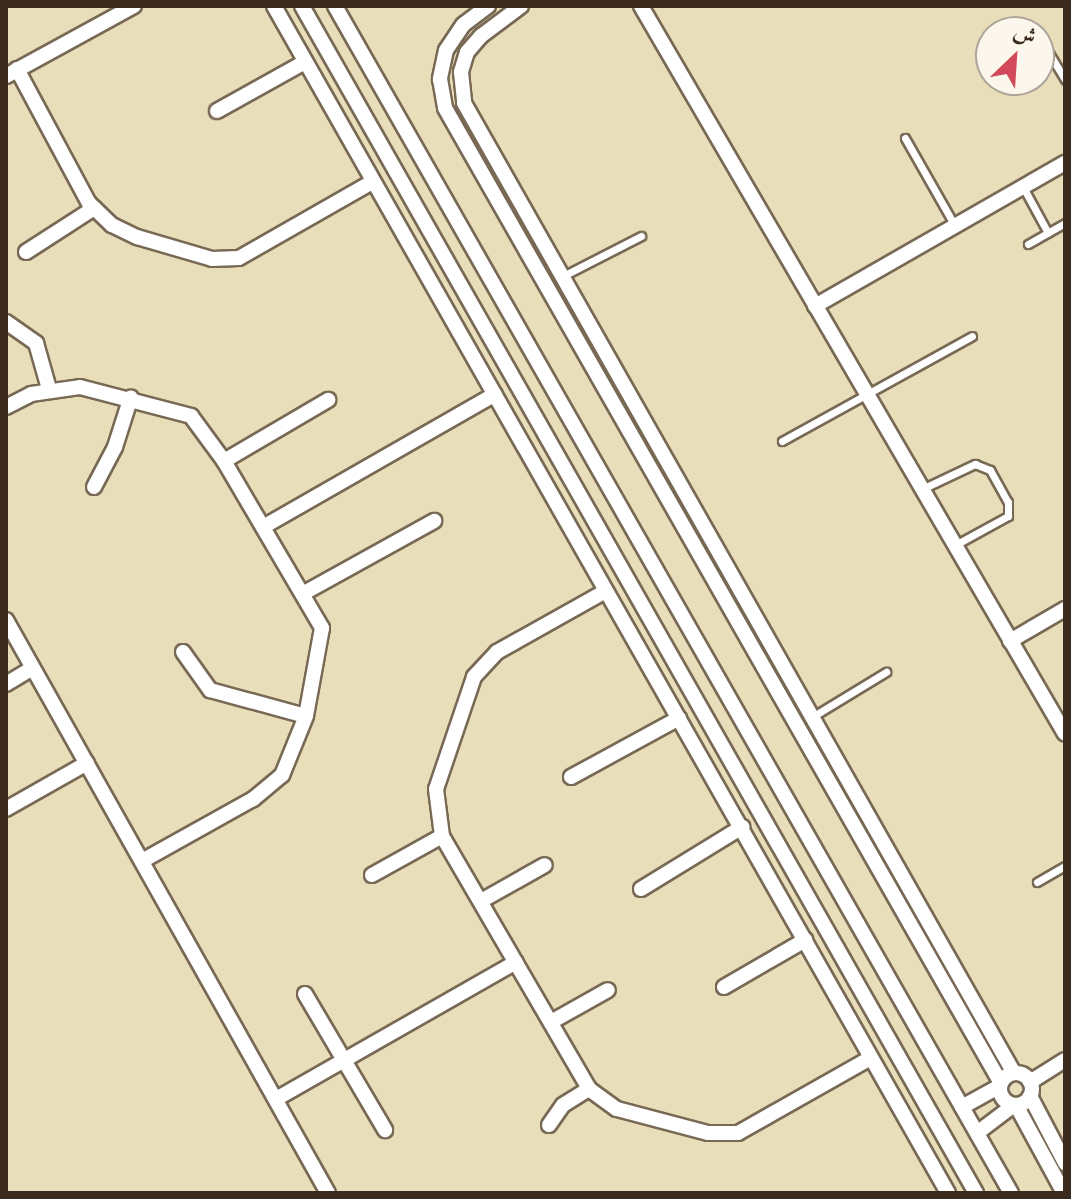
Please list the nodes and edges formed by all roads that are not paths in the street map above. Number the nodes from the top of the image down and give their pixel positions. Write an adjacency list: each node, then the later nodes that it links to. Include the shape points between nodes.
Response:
1 (134, 6): 9 (street)
2 (274, 6): 8 (street)
3 (302, 6): 57 (street)
4 (335, 6): 85 (street)
5 (488, 6): 14 (street, via 450,41 440,79 445,108)
6 (521, 6): 13 (street, via 473,43 461,72 464,103)
7 (641, 6): 25 (street)
8 (305, 62): 10 (street); 15 (street)
9 (11, 72): 17 (street)
10 (217, 111)
11 (905, 138): 19 (lane)
12 (1065, 163): 16 (street)
13 (498, 165): 14 (street); 24 (street)
14 (482, 174): 39 (street)
15 (372, 182): 17 (street, via 255,251 230,260 137,237); 29 (street)
16 (1023, 187): 19 (street); 20 (lane)
17 (94, 208): 23 (street)
18 (1065, 223): 20 (lane)
19 (955, 226): 25 (street)
20 (1048, 233): 22 (lane)
21 (641, 236): 24 (lane)
22 (1028, 244)
23 (26, 252)
24 (561, 277): 38 (street)
25 (815, 306): 30 (street)
26 (6, 322): 28 (street, via 40,349)
27 (972, 336): 30 (lane)
28 (49, 389): 31 (street, via 80,387); 33 (street)
29 (495, 394): 41 (street); 43 (street)
30 (868, 396): 34 (lane); 37 (street)
31 (131, 397): 35 (street, via 191,416); 36 (street, via 115,447)
32 (328, 400): 35 (street)
33 (6, 407)
34 (782, 441)
35 (224, 461): 41 (street)
36 (94, 487)
37 (922, 489): 42 (street); 42 (lane, via 975,464 990,470 1008,502 1008,516)
38 (694, 509): 39 (street); 53 (street)
39 (676, 519): 80 (street)
40 (434, 521): 44 (street)
41 (263, 527): 44 (street)
42 (955, 545): 47 (street)
43 (604, 592): 54 (street); 62 (street, via 497,652 474,677 436,789)
44 (304, 593): 52 (street, via 323,642)
45 (1065, 609): 47 (street)
46 (6, 620): 49 (street)
47 (1010, 641): 55 (street)
48 (183, 652): 52 (street, via 210,690)
49 (33, 668): 51 (street); 56 (street)
50 (886, 672): 53 (lane)
51 (6, 684)
52 (306, 716): 63 (street, via 291,761 270,787)
53 (812, 717): 79 (street)
54 (679, 718): 58 (street); 59 (street)
55 (1065, 734)
56 (87, 763): 60 (street); 63 (street)
57 (742, 775): 59 (street); 90 (street)
58 (571, 777)
59 (719, 788): 61 (street)
60 (6, 809)
61 (742, 827): 68 (street); 70 (street)
62 (442, 836): 66 (street); 69 (street)
63 (142, 861): 83 (street)
64 (545, 865): 69 (street)
65 (1065, 866): 67 (lane)
66 (372, 875)
67 (1037, 882)
68 (641, 889)
69 (481, 901): 71 (street)
70 (805, 940): 72 (street); 76 (street)
71 (516, 962): 75 (street); 77 (street)
72 (724, 987)
73 (608, 990): 75 (street)
74 (305, 994): 77 (street)
75 (551, 1022): 81 (street)
76 (869, 1059): 81 (street, via 763,1122 724,1134 632,1114); 91 (street)
77 (343, 1060): 83 (street); 87 (street)
78 (1065, 1060): 82 (street)
79 (1014, 1073): 80 (street); 82 (street)
80 (1000, 1085): 84 (street, via 1003,1099); 85 (street)
81 (589, 1089): 86 (street, via 563,1105)
82 (1030, 1089): 84 (street); 89 (street)
83 (276, 1099): 92 (street)
84 (1015, 1105): 88 (street); 95 (street)
85 (962, 1107): 88 (street)
86 (549, 1125)
87 (385, 1130)
88 (977, 1133): 94 (street)
89 (1064, 1158)
90 (968, 1179): 91 (street); 93 (street)
91 (947, 1192)
92 (328, 1193)
93 (976, 1193)
94 (1011, 1193)
95 (1064, 1193)

